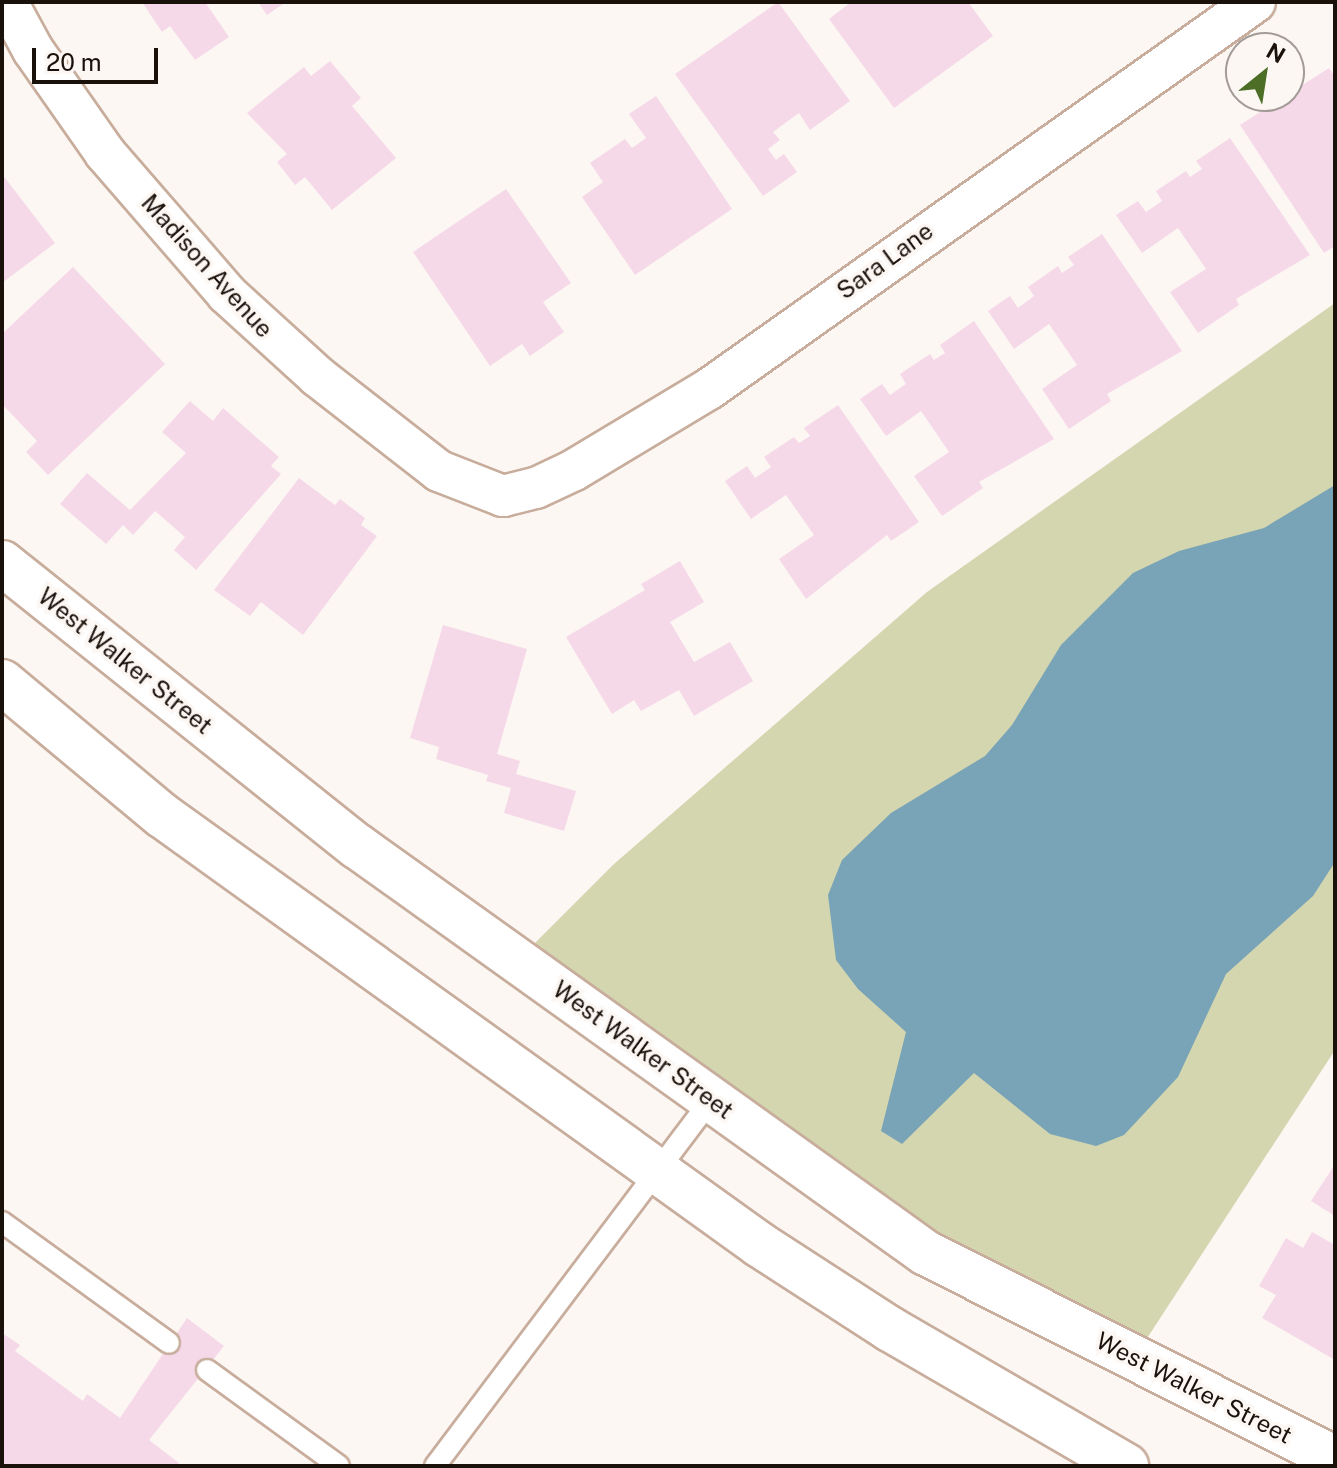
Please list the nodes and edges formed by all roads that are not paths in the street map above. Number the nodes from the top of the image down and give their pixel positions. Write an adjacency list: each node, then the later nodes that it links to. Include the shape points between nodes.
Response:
1 (7, 2): 3 (street, Madison Avenue, via 33,50 105,153 227,294 317,376 439,471)
2 (1255, 2): 3 (street, Sara Lane, via 709,389 574,470)
3 (503, 496)
4 (2, 563): 6 (street, West Walker Street, via 357,846)
5 (2, 682): 7 (street, via 163,816)
6 (712, 1099): 7 (lane); 11 (street, West Walker Street, via 926,1253)
7 (656, 1171): 13 (lane); 14 (street, via 890,1329)
8 (2, 1222): 9 (lane)
9 (169, 1343)
10 (207, 1370): 12 (lane)
11 (1335, 1459)
12 (339, 1466)
13 (435, 1466)
14 (1126, 1466)

